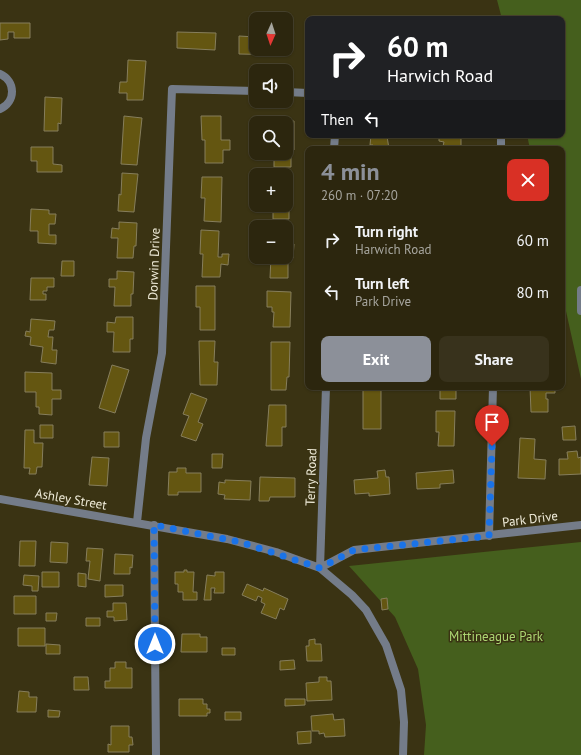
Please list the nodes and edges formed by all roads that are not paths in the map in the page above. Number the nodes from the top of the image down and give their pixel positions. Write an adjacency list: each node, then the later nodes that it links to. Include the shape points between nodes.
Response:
1 (0, 74): 5 (street, via 7,79 13,90 9,103)
2 (249, 92): 11 (street, Dorwin Drive, via 172,89 162,353 146,438)
3 (293, 92): 4 (street)
4 (305, 93)
5 (0, 109)
6 (581, 290): 7 (street)
7 (581, 311)
8 (326, 390): 15 (street, Terry Road)
9 (493, 390): 14 (street)
10 (0, 499): 11 (street, Ashley Street)
11 (137, 522): 12 (street, Ashley Street)
12 (154, 525): 15 (street, Ashley Street, via 240,542); 16 (street)
13 (581, 525): 14 (street, Park Drive)
14 (489, 536): 15 (street, Park Drive, via 354,550)
15 (320, 568): 17 (street, via 366,610 389,651 404,706)
16 (156, 755)
17 (403, 755)

